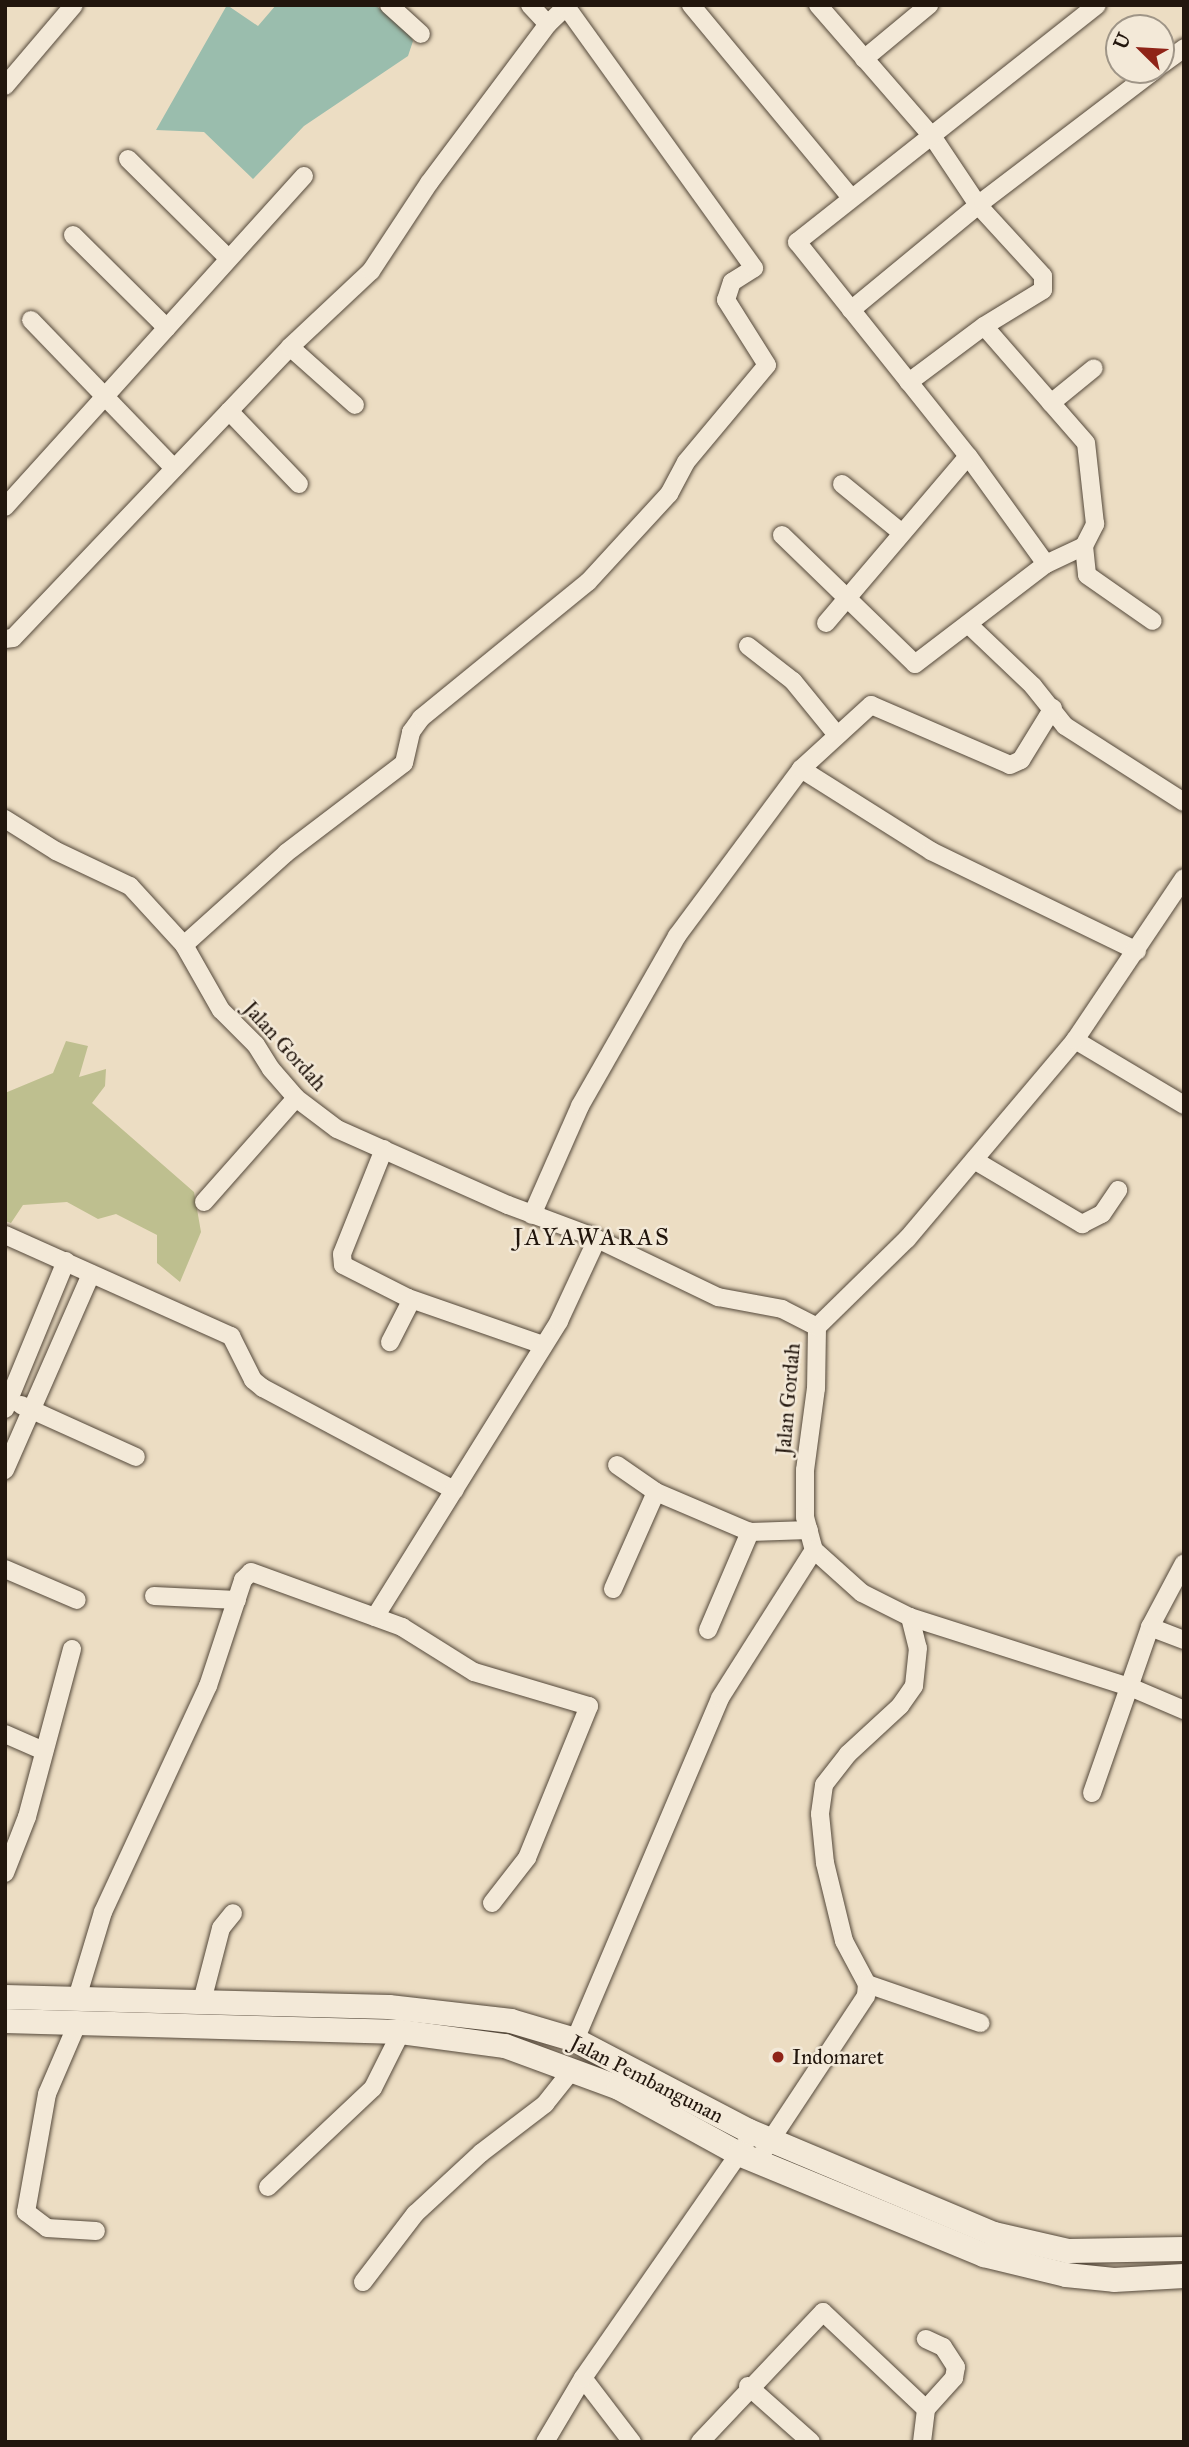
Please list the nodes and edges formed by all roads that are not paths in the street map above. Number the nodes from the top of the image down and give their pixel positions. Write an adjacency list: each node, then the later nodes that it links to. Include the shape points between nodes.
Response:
1 (74, 5): 13 (street)
2 (388, 5): 10 (street)
3 (530, 5): 9 (street)
4 (691, 5): 17 (street)
5 (818, 5): 11 (street)
6 (929, 5): 11 (street)
7 (1097, 5): 14 (street)
8 (567, 6): 9 (street); 53 (street, via 754,268 732,282 726,300 767,365 686,462 669,494 588,582 421,718 411,732 404,763 286,853)
9 (548, 24): 25 (street, via 429,183 371,271)
10 (421, 34)
11 (864, 59): 14 (street)
12 (1137, 84): 18 (street)
13 (5, 86)
14 (932, 136): 17 (street); 18 (street)
15 (128, 159): 20 (street)
16 (304, 176): 20 (street)
17 (851, 198): 21 (street, via 797,242)
18 (978, 205): 21 (street); 23 (street, via 1044,281 1043,289)
19 (74, 235): 24 (street)
20 (228, 258): 24 (street)
21 (851, 310): 27 (street)
22 (31, 320): 28 (street)
23 (984, 326): 27 (street); 29 (street)
24 (167, 328): 28 (street)
25 (290, 347): 30 (street); 31 (street)
26 (1094, 368): 29 (street)
27 (909, 382): 32 (street)
28 (107, 398): 33 (street); 36 (street)
29 (1051, 403): 39 (street, via 1088,453 1095,524)
30 (355, 405)
31 (229, 411): 33 (street); 34 (street)
32 (968, 456): 37 (street); 40 (street)
33 (174, 468): 45 (street, via 13,638)
34 (299, 484)
35 (842, 484): 37 (street)
36 (5, 507)
37 (902, 533): 41 (street)
38 (782, 535): 41 (street)
39 (1084, 546): 40 (street); 42 (street, via 1087,575)
40 (1046, 564): 44 (street)
41 (848, 597): 43 (street); 44 (street, via 915,664)
42 (1153, 621)
43 (826, 623)
44 (968, 624): 47 (street)
45 (5, 639)
46 (748, 646): 48 (street, via 793,681)
47 (1053, 708): 48 (street, via 1021,760 1010,765 871,705); 50 (street, via 1065,726)
48 (837, 735): 49 (street)
49 (802, 769): 54 (street, via 931,851); 62 (street, via 677,936 580,1106)
50 (1184, 802)
51 (5, 819): 53 (street, Jalan Gordah, via 56,851 130,886)
52 (1184, 878): 54 (street)
53 (184, 945): 56 (street, Jalan Gordah, via 221,1010 256,1045)
54 (1136, 951): 55 (street)
55 (1076, 1040): 57 (street); 59 (street)
56 (296, 1098): 58 (street, Jalan Gordah, via 337,1129); 61 (street)
57 (1184, 1105)
58 (384, 1149): 62 (street, Jalan Gordah); 67 (street, via 342,1254 343,1265)
59 (974, 1160): 60 (street, via 1082,1224 1102,1214); 68 (street, via 907,1240)
60 (1118, 1190)
61 (204, 1202)
62 (532, 1215): 64 (street, Jalan Gordah)
63 (5, 1235): 65 (street)
64 (597, 1239): 68 (street, Jalan Gordah, via 718,1297 782,1309); 70 (street)
65 (66, 1261): 66 (street); 71 (street)
66 (91, 1273): 72 (street); 76 (street, via 231,1336 253,1380 263,1388)
67 (408, 1298): 69 (street, via 410,1303); 70 (street)
68 (817, 1327): 78 (street, Jalan Gordah, via 817,1388 805,1470)
69 (390, 1342)
70 (543, 1345): 76 (street)
71 (7, 1402): 72 (street)
72 (32, 1410): 73 (street); 75 (street)
73 (136, 1457)
74 (617, 1465): 77 (street)
75 (5, 1469)
76 (454, 1490): 87 (street)
77 (656, 1492): 79 (street); 83 (street)
78 (809, 1530): 79 (street); 80 (street, Jalan Gordah)
79 (750, 1532): 90 (street)
80 (814, 1550): 88 (street, via 862,1593); 109 (street, via 720,1698)
81 (1184, 1563): 89 (street)
82 (5, 1569): 85 (street)
83 (613, 1589)
84 (154, 1596): 86 (street)
85 (77, 1600)
86 (237, 1601): 87 (street, via 243,1580 251,1572); 105 (street, via 208,1686 103,1912)
87 (375, 1616): 100 (street, via 402,1627 474,1672 589,1706 527,1858)
88 (910, 1617): 93 (street); 102 (street, via 918,1648 914,1686 901,1706 832,1771 820,1814 825,1863 844,1941)
89 (1150, 1627): 91 (street); 93 (street)
90 (708, 1630)
91 (1184, 1640)
92 (72, 1649): 96 (street)
93 (1130, 1686): 94 (street); 97 (street)
94 (1184, 1710)
95 (5, 1734): 96 (street)
96 (44, 1751): 98 (street)
97 (1091, 1793)
98 (12, 1833): 99 (street)
99 (5, 1874)
100 (492, 1903)
101 (233, 1913): 104 (street, via 217,1939)
102 (867, 1984): 107 (street); 113 (street, via 860,2012)
103 (5, 1997): 105 (main road, Jalan Pembangunan)
104 (202, 2001): 105 (main road, Jalan Pembangunan); 109 (main road, Jalan Pembangunan, via 389,2007 511,2021)
105 (77, 2010): 106 (main road, Jalan Pembangunan); 108 (main road, Jalan Pembangunan); 116 (street, via 47,2094 26,2212 47,2228)
106 (5, 2021)
107 (979, 2023)
108 (401, 2032): 110 (main road, Jalan Pembangunan, via 505,2046); 115 (street, via 373,2088)
109 (575, 2040): 111 (main road, Jalan Pembangunan)
110 (572, 2070): 112 (main road, Jalan Pembangunan); 119 (street, via 545,2104 481,2153 415,2214)
111 (641, 2072): 112 (main road); 113 (main road, Jalan Pembangunan)
112 (631, 2095): 114 (main road, Jalan Pembangunan)
113 (761, 2137): 114 (street); 117 (main road, Jalan Pembangunan, via 994,2234 1068,2251)
114 (748, 2158): 118 (main road, Jalan Pembangunan, via 985,2255 1066,2275 1114,2280); 121 (street)
115 (268, 2187)
116 (96, 2231)
117 (1177, 2250): 118 (main road)
118 (1178, 2276)
119 (363, 2282)
120 (926, 2339): 123 (street, via 943,2347 956,2367 954,2378)
121 (583, 2378): 124 (street); 125 (street)
122 (748, 2386): 123 (street, via 823,2312); 126 (street); 127 (street)
123 (926, 2409): 128 (street)
124 (545, 2442)
125 (632, 2442)
126 (700, 2442)
127 (811, 2442)
128 (922, 2442)

